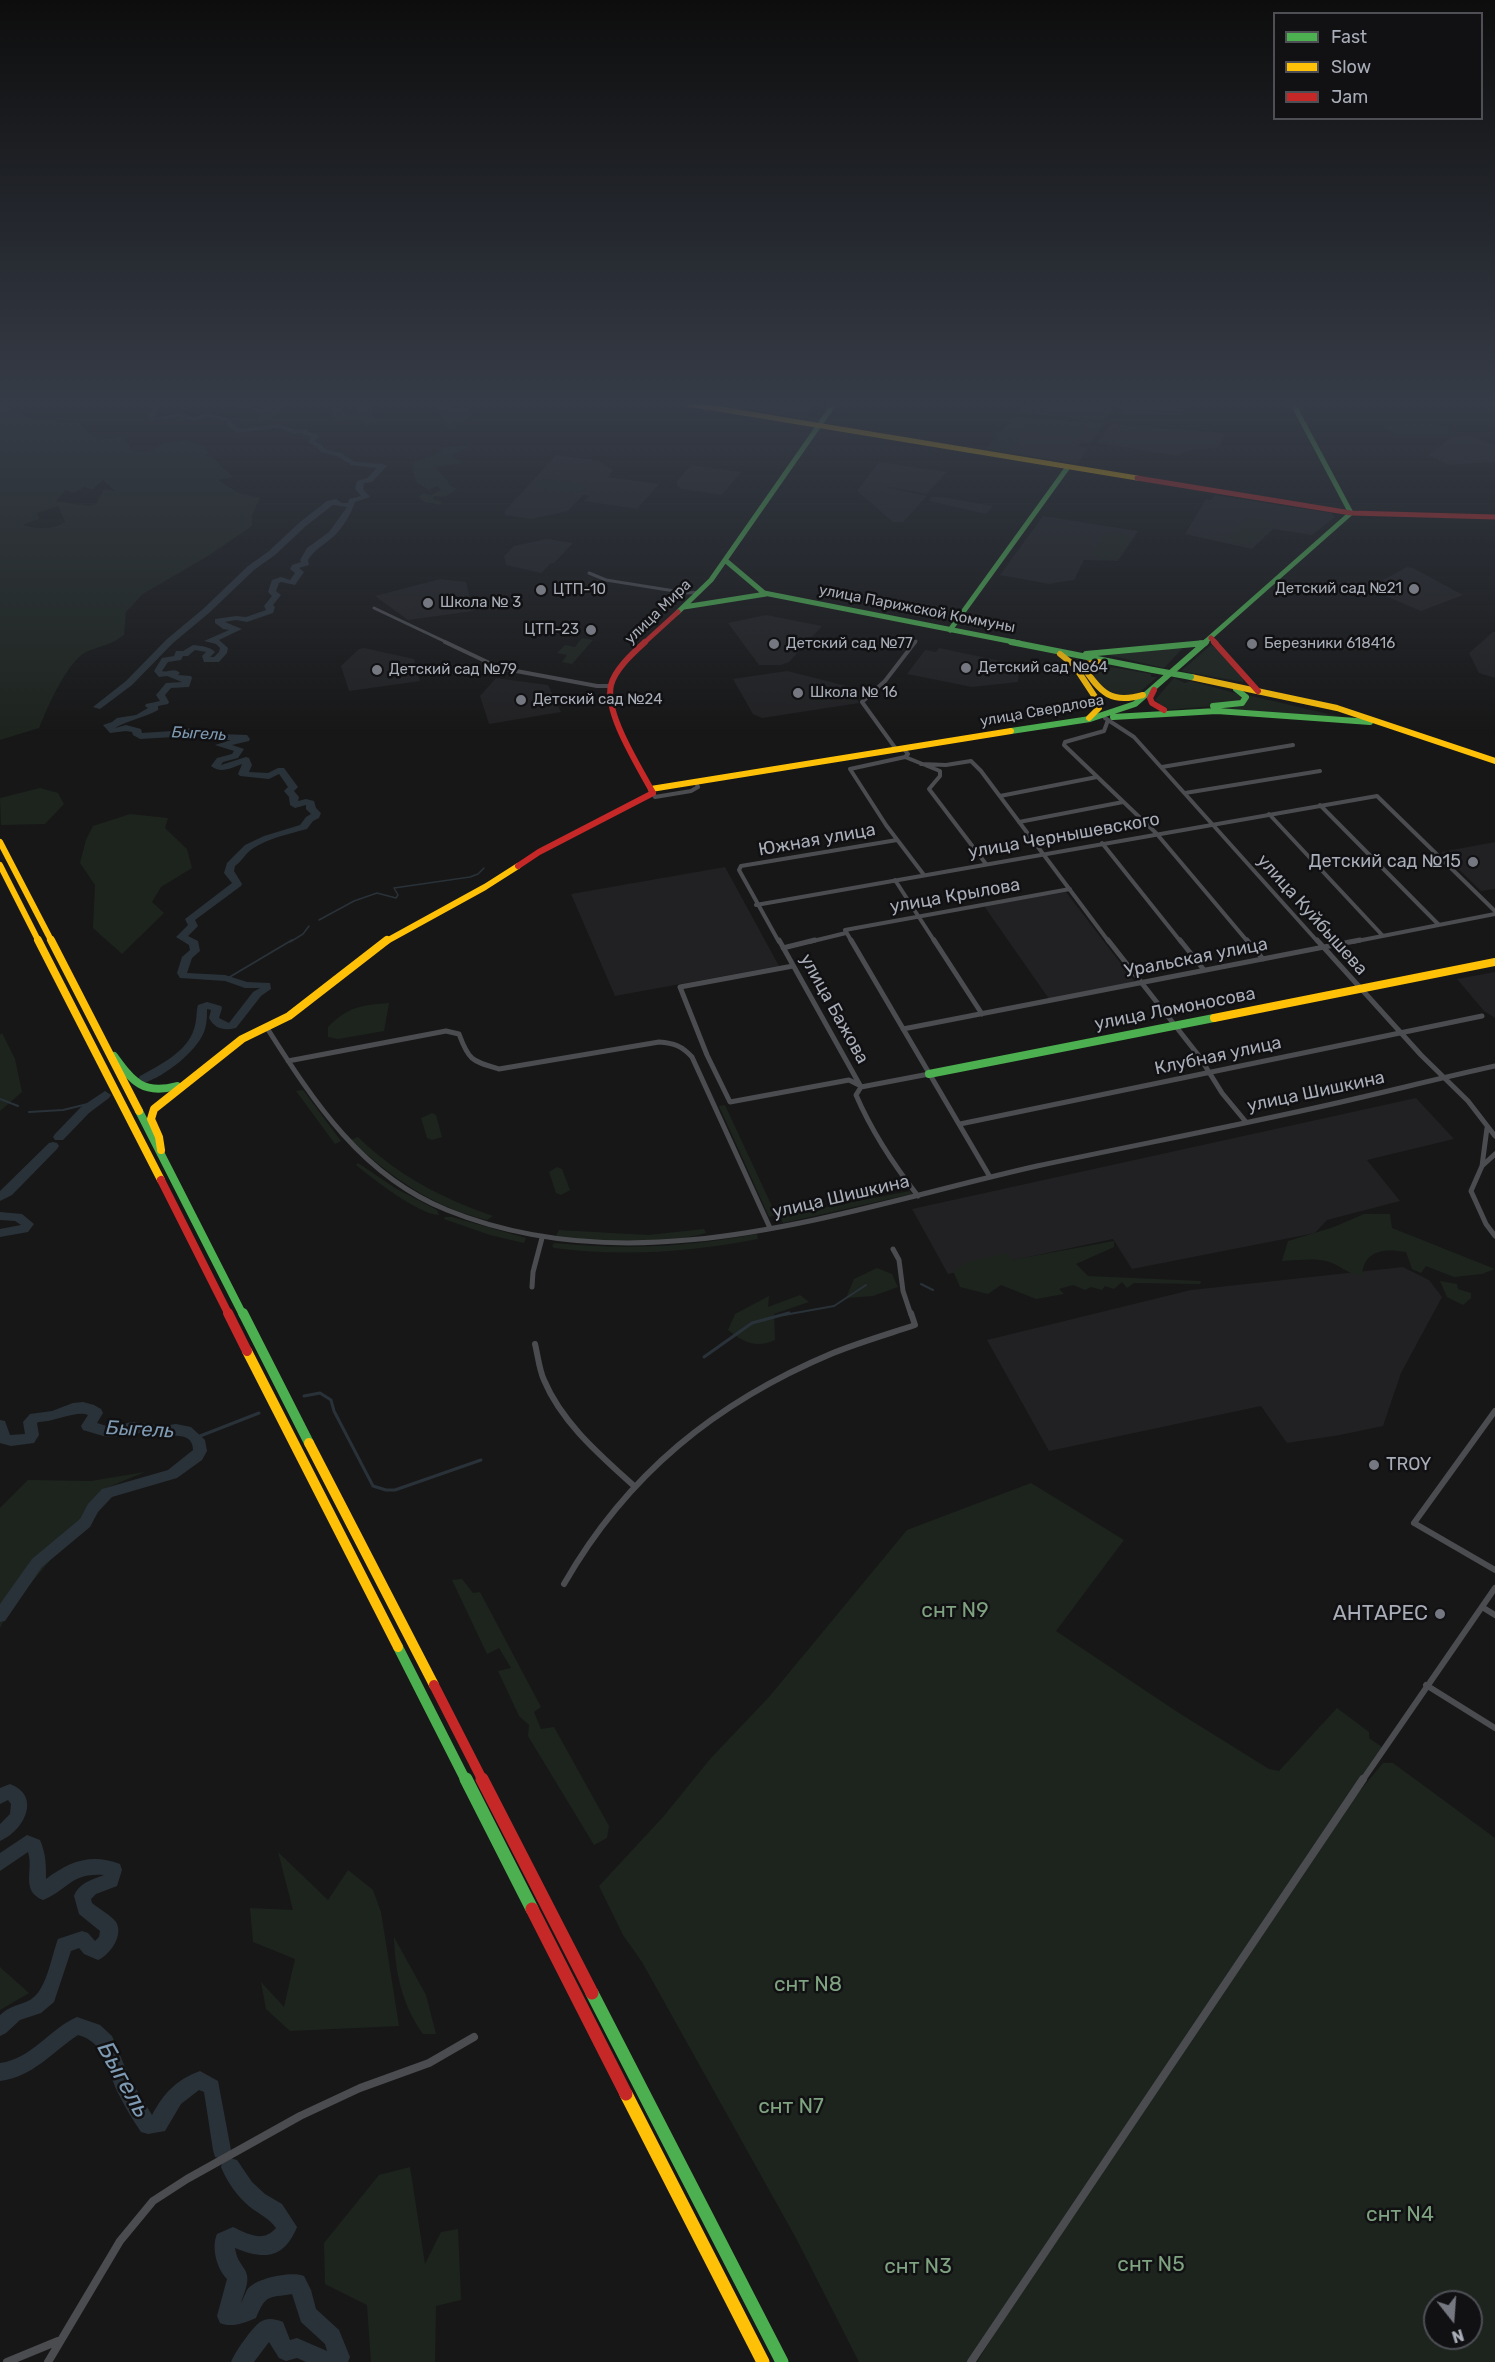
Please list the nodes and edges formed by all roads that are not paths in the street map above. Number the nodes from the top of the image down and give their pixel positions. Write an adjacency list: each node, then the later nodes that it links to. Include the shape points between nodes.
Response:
1 (756, 514): 6 (main road, улица Мира)
2 (1034, 514): 12 (main road)
3 (1349, 514): 13 (main road, улица Свердлова)
4 (1458, 514): 5 (main road)
5 (1495, 515)
6 (725, 560): 8 (main road, улица Мира); 9 (main road, улица Парижской Коммуны, via 753,586)
7 (589, 573): 8 (street, via 606,580)
8 (693, 594): 10 (main road, улица Мира)
9 (770, 594): 10 (main road); 12 (main road, улица Парижской Коммуны)
10 (683, 607): 23 (main road, улица Мира, via 625,663)
11 (374, 608): 23 (street, via 500,668)
12 (950, 630): 16 (main road, улица Парижской Коммуны)
13 (1208, 640): 15 (main road); 19 (main road, улица Свердлова); 24 (main road)
14 (916, 641): 30 (street, via 894,674 862,702)
15 (1171, 646): 17 (main road); 19 (main road, via 1185,648)
16 (1050, 649): 18 (main road, улица Парижской Коммуны); 26 (main road, via 1074,665 1099,704)
17 (1108, 652): 18 (main road); 20 (main road, via 1106,658)
18 (1077, 655): 20 (main road, улица Парижской Коммуны)
19 (1190, 658): 21 (main road, улица Свердлова)
20 (1123, 664): 22 (main road, bridge); 25 (main road, via 1092,662 1084,668 1106,696 1128,699)
21 (1158, 685): 22 (main road, via 1151,701 1156,708 1168,710 1236,705 1245,700 1245,694); 25 (main road, улица Свердлова)
22 (1226, 685): 24 (main road)
23 (610, 686): 37 (main road, via 612,710)
24 (1258, 691): 28 (main road, via 1329,706)
25 (1149, 692): 26 (main road, улица Свердлова, via 1128,708)
26 (1089, 718): 27 (main road); 30 (main road, улица Свердлова)
27 (1107, 719): 28 (main road, via 1217,711); 34 (street, улица Куйбышева, via 1134,737); 36 (street, via 1104,731 1065,742)
28 (1389, 725): 32 (main road)
29 (1293, 745): 34 (street)
30 (899, 748): 31 (street, via 908,754); 37 (main road, улица Свердлова, via 696,782)
31 (905, 757): 33 (street); 46 (street, Южная улица, via 850,769)
32 (1495, 761)
33 (921, 764): 39 (street, via 971,761); 50 (street, via 940,771 929,789)
34 (1162, 767): 38 (street, улица Куйбышева)
35 (1320, 771): 38 (street)
36 (1097, 777): 39 (street); 40 (street)
37 (653, 793): 73 (main road, via 539,852 485,888 386,941 289,1016)
38 (1185, 793): 44 (street, улица Куйбышева)
39 (1000, 796): 43 (street)
40 (1123, 802): 43 (street); 45 (street)
41 (1320, 805): 42 (street, улица Чернышевского); 57 (street, улица Чернышевского, via 1377,796); 59 (street)
42 (1269, 814): 44 (street, улица Чернышевского); 61 (street)
43 (1020, 822): 49 (street)
44 (1213, 824): 45 (street, улица Чернышевского); 62 (street, улица Куйбышева)
45 (1156, 834): 48 (street, улица Чернышевского); 64 (street)
46 (897, 840): 52 (street, Южная улица); 53 (street, Южная улица)
47 (0, 842): 76 (main road)
48 (1102, 843): 49 (street, улица Чернышевского); 67 (street)
49 (1043, 854): 50 (street, улица Чернышевского); 55 (street)
50 (986, 864): 53 (street, улица Чернышевского)
51 (0, 865): 113 (main road)
52 (741, 866): 56 (street, улица Бажова, via 739,870)
53 (924, 875): 54 (street, улица Чернышевского)
54 (895, 880): 56 (street, улица Чернышевского); 58 (street)
55 (1070, 889): 58 (street, улица Крылова); 68 (street)
56 (756, 904): 63 (street, улица Бажова)
57 (1495, 913): 59 (street, Уральская улица)
58 (919, 916): 60 (street, улица Крылова); 70 (street)
59 (1439, 925): 61 (street, Уральская улица)
60 (845, 931): 63 (street, улица Крылова); 74 (street)
61 (1383, 936): 62 (street, Уральская улица)
62 (1323, 947): 64 (street, Уральская улица); 69 (street, улица Куйбышева)
63 (783, 948): 66 (street, улица Бажова)
64 (1263, 959): 67 (street, Уральская улица)
65 (1495, 962): 69 (main road, улица Ломоносова)
66 (793, 966): 83 (street, улица Бажова); 83 (street, улица Ломоносова, via 680,987 730,1102 849,1080)
67 (1204, 970): 68 (street, Уральская улица)
68 (1140, 983): 70 (street, Уральская улица); 72 (street)
69 (1360, 989): 72 (main road, улица Ломоносова); 75 (street, улица Куйбышева)
70 (982, 1014): 74 (street, Уральская улица)
71 (1482, 1016): 75 (street, Клубная улица)
72 (1174, 1026): 79 (street); 80 (main road, улица Ломоносова)
73 (267, 1028): 77 (street, улица Шишкина); 82 (main road, via 242,1039)
74 (903, 1029): 80 (street)
75 (1401, 1033): 79 (street, Клубная улица); 81 (street, улица Куйбышева)
76 (105, 1043): 82 (main road, via 136,1086 145,1090 163,1090); 88 (main road)
77 (288, 1061): 93 (street, via 446,1031 459,1034 474,1062 499,1069 643,1044 672,1043 692,1057); 95 (street, улица Шишкина, via 338,1133 386,1177 446,1210)
78 (1495, 1066): 81 (street, улица Шишкина)
79 (1210, 1072): 84 (street); 85 (street, Клубная улица)
80 (928, 1074): 83 (street, улица Ломоносова); 85 (street)
81 (1443, 1077): 84 (street, улица Шишкина); 86 (street, улица Куйбышева, via 1468,1101)
82 (190, 1079): 88 (main road, via 151,1113)
83 (861, 1086): 92 (street, улица Бажова, via 856,1095 868,1122)
84 (1246, 1122): 91 (street, улица Шишкина)
85 (960, 1124): 91 (street)
86 (1487, 1128): 87 (street, улица Куйбышева); 90 (street)
87 (1495, 1136)
88 (162, 1154): 114 (main road)
89 (1495, 1154): 90 (street)
90 (1482, 1166): 94 (street, via 1471,1191)
91 (990, 1177): 92 (street, улица Шишкина)
92 (918, 1196): 93 (street, улица Шишкина)
93 (770, 1228): 95 (street, улица Шишкина, via 663,1244)
94 (1495, 1236)
95 (542, 1238): 97 (street)
96 (893, 1249): 100 (street, via 915,1325 820,1358 773,1381 716,1417)
97 (532, 1287)
98 (535, 1344): 100 (street, via 543,1378 558,1404 594,1450)
99 (1495, 1411): 101 (street)
100 (634, 1486): 103 (street, via 586,1547)
101 (1414, 1523): 102 (street)
102 (1495, 1570)
103 (564, 1584)
104 (1495, 1588): 105 (street)
105 (1482, 1607): 106 (street); 107 (street)
106 (1495, 1615)
107 (1426, 1685): 108 (street); 115 (street)
108 (1495, 1728)
109 (474, 2037): 110 (street, via 429,2063 360,2088 300,2116 153,2201 120,2241)
110 (58, 2341): 111 (street); 112 (street)
111 (7, 2362)
112 (48, 2362)
113 (763, 2362)
114 (782, 2362)
115 (971, 2362)

